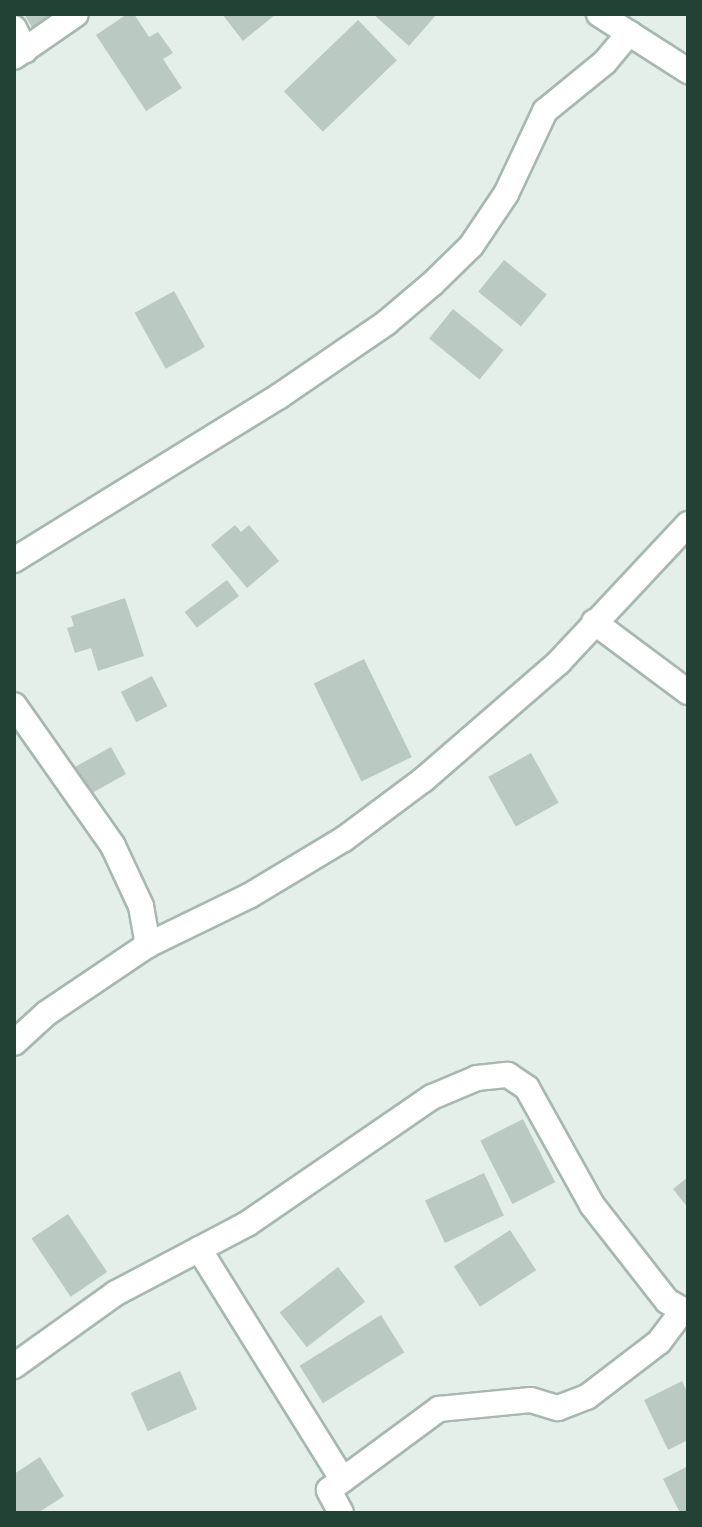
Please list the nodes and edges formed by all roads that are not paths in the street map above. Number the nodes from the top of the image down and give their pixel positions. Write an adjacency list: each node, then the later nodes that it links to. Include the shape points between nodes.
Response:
1 (76, 14): 5 (street)
2 (599, 14): 4 (street)
3 (14, 28): 5 (street)
4 (629, 33): 6 (street); 8 (street, via 605,62 545,111 506,194 471,246 421,294 278,397)
5 (19, 54)
6 (688, 71)
7 (688, 524): 9 (street, via 618,605)
8 (14, 560)
9 (594, 622): 10 (street); 12 (street, via 495,722 344,839 249,896)
10 (688, 692)
11 (14, 705): 12 (street, via 113,846 141,906)
12 (148, 945): 13 (street, via 47,1013)
13 (14, 1043)
14 (199, 1249): 15 (street, via 247,1224 432,1097 477,1078 508,1075 527,1088 592,1205); 16 (street, via 116,1293); 17 (street)
15 (684, 1313): 17 (street, via 659,1342 587,1397 558,1408 531,1400 439,1409)
16 (14, 1366)
17 (343, 1480): 18 (street, via 329,1490)
18 (341, 1513)

